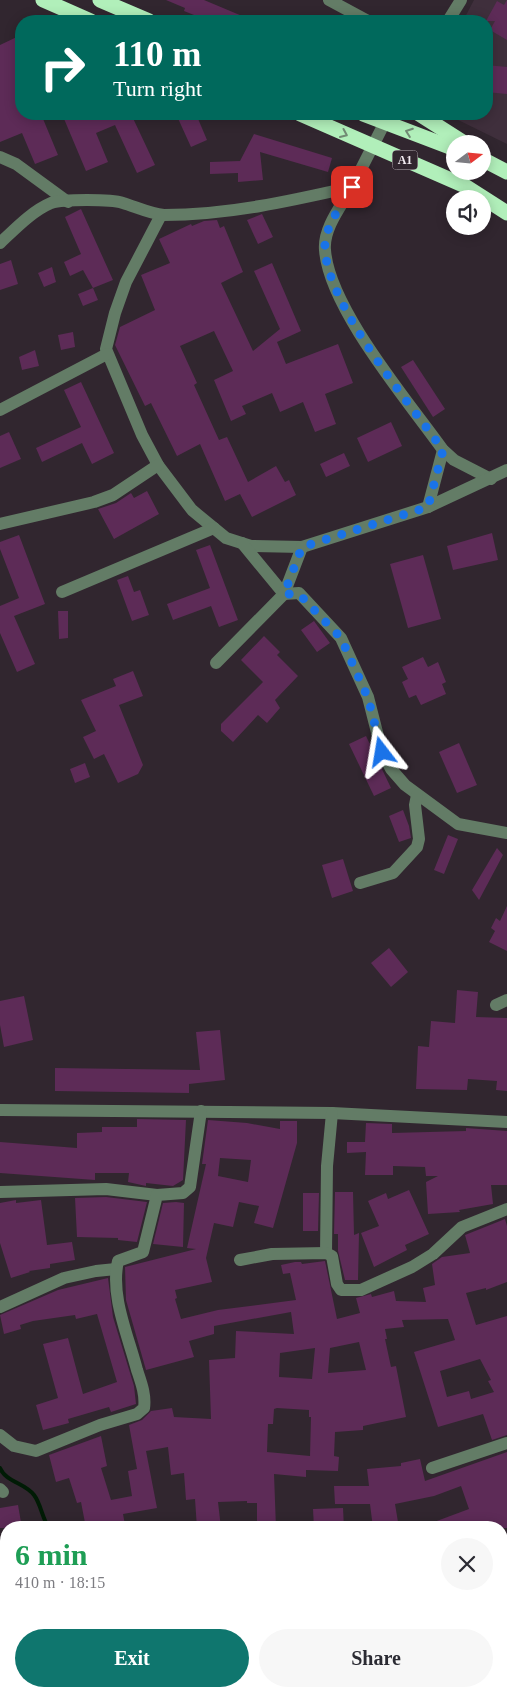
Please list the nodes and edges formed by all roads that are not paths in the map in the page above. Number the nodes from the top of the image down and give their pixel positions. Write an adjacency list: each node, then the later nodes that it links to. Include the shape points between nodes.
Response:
1 (44, 0): 5 (highway)
2 (100, 0): 6 (highway)
3 (329, 0): 7 (street)
4 (461, 0): 8 (street)
5 (78, 15)
6 (135, 15)
7 (357, 15)
8 (452, 15)
9 (314, 120): 15 (highway, A1, one-way to 15)
10 (385, 120): 15 (street)
11 (390, 120): 14 (highway, A1, one-way to 11)
12 (428, 120): 13 (highway)
13 (452, 135)
14 (446, 145)
15 (374, 146): 19 (street); 21 (highway, A1, via 465,186)
16 (0, 157): 20 (street, via 16,164)
17 (491, 163): 18 (highway)
18 (507, 172)
19 (352, 187): 22 (street, via 268,206); 26 (street, via 329,229 325,249 332,283 351,320)
20 (68, 202): 22 (street, via 120,202); 23 (street, via 52,203 25,220)
21 (507, 213)
22 (161, 215): 24 (street, via 126,282 106,343)
23 (0, 243)
24 (107, 354): 25 (street); 27 (street)
25 (0, 410)
26 (443, 450): 29 (street, via 454,460); 30 (street)
27 (158, 465): 31 (street, via 113,495); 32 (street, via 192,510)
28 (507, 470): 29 (street)
29 (490, 479): 30 (street)
30 (428, 507): 34 (street)
31 (0, 524)
32 (214, 528): 33 (street, via 226,538); 35 (street)
33 (242, 543): 34 (street); 36 (street)
34 (302, 547): 36 (street)
35 (62, 592)
36 (284, 594): 37 (street); 38 (street, via 299,594 341,638 368,698 382,752 391,769)
37 (216, 663)
38 (417, 795): 39 (street, via 458,824); 40 (street, via 419,839 416,847 393,873)
39 (507, 833)
40 (360, 883)
41 (0, 1110): 42 (street)
42 (201, 1111): 43 (street); 46 (street, via 190,1187 183,1193)
43 (332, 1113): 44 (street); 48 (street, via 327,1166)
44 (507, 1122)
45 (0, 1192): 46 (street, via 106,1190)
46 (157, 1195): 50 (street, via 143,1252 118,1261)
47 (507, 1209): 48 (street, via 462,1226 419,1263 361,1290 341,1290 332,1256)
48 (326, 1253): 49 (street, via 272,1254)
49 (240, 1260)
50 (116, 1269): 51 (street, via 64,1278); 52 (street, via 116,1293 142,1384 144,1408 136,1414 36,1451 14,1446)
51 (0, 1307)
52 (0, 1435)
53 (507, 1443): 54 (street)
54 (432, 1468)

